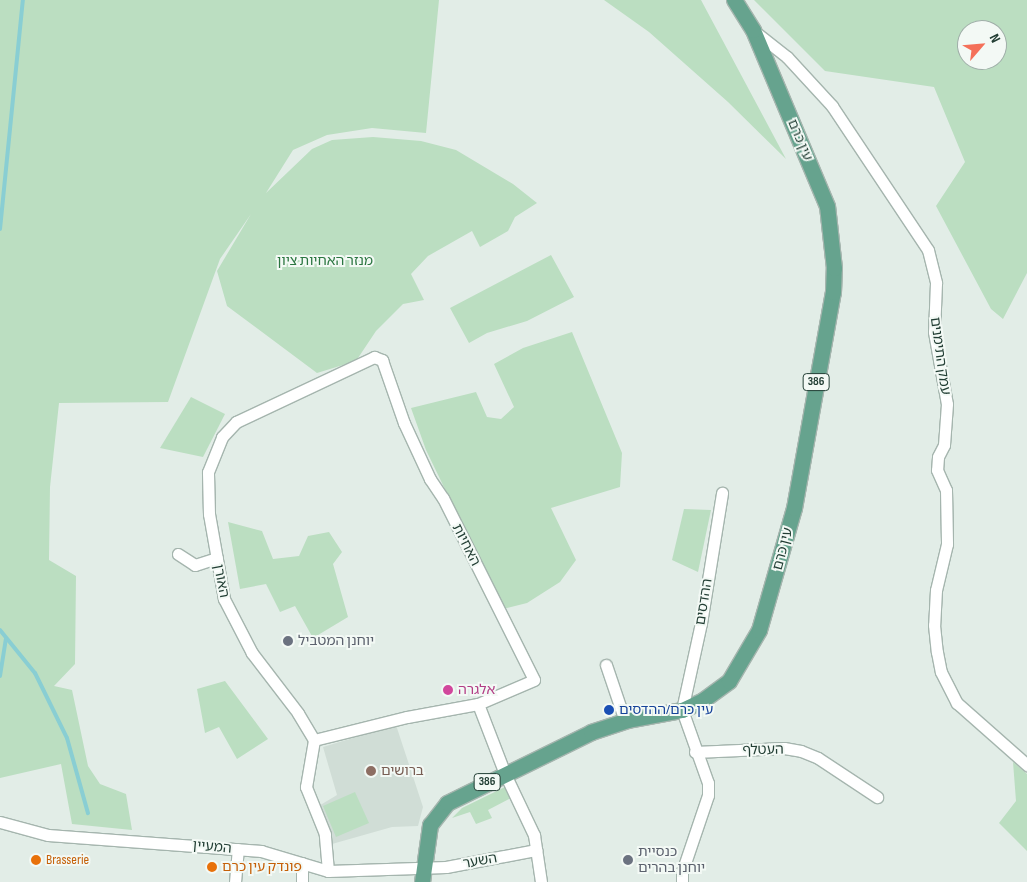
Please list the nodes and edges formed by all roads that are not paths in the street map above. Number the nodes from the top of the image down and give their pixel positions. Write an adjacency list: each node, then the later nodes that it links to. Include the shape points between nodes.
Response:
1 (734, 0): 2 (main road, 386)
2 (753, 30): 9 (main road, עין כרם / 386, via 827,206 833,292 794,508 759,630 728,681 716,692); 13 (street, עמק התימנים, via 787,57 832,106 928,250 936,282 934,332 947,404 944,445 938,457 937,470 946,490 947,544 936,590 934,625 937,652 941,672 957,703)
3 (374, 357): 6 (street, האורן, via 236,422 222,437 208,472 209,514); 8 (street, האחיות, via 382,360 404,423 430,479 443,498 534,680)
4 (722, 493): 9 (street, ההדסים, via 701,623)
5 (178, 554): 6 (street, via 195,565)
6 (217, 558): 11 (street, האורן, via 229,614 252,653 298,713)
7 (606, 665): 10 (street)
8 (478, 704): 11 (street, האחיות, via 406,717); 16 (street)
9 (682, 710): 10 (main road, עין כרם / 386); 12 (street)
10 (625, 721): 16 (main road, עין כרם / 386, via 591,732)
11 (314, 740): 23 (street, via 306,787 325,834)
12 (695, 752): 17 (street, העטלף, via 784,748 801,751 818,758); 28 (street, via 703,764 708,795 682,872)
13 (1013, 753): 14 (street); 15 (street, עמק התימנים)
14 (1027, 754)
15 (1027, 765)
16 (505, 774): 20 (street, via 534,835); 22 (main road, עין כרם / 386, via 459,796 438,812 430,825)
17 (877, 797)
18 (0, 822): 19 (street, המעיין, via 48,835)
19 (238, 849): 21 (street, המעיין, via 261,851); 24 (street)
20 (536, 850): 22 (street, השער, via 446,867); 27 (street)
21 (302, 863): 23 (street, המעיין); 25 (street)
22 (422, 866): 23 (street, המעיין); 26 (main road, עין כרם / 386)
23 (328, 871)
24 (235, 882)
25 (302, 882)
26 (422, 882)
27 (541, 882)
28 (682, 882)

